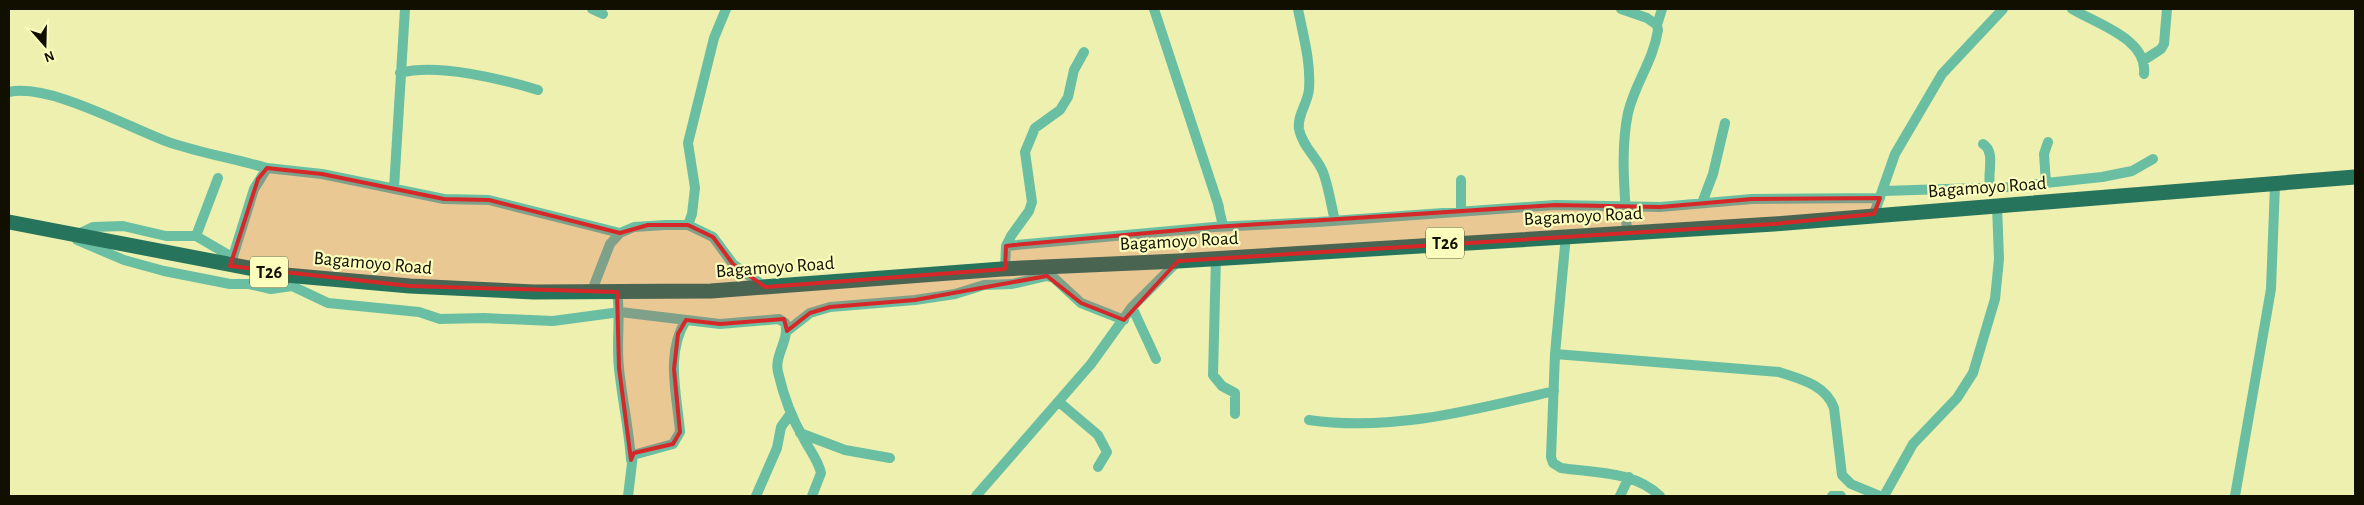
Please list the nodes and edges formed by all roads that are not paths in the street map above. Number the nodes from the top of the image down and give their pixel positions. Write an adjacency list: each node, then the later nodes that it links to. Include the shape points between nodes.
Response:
1 (404, 9): 16 (street)
2 (592, 9): 11 (street)
3 (726, 9): 41 (street, via 710,53 688,143 695,188)
4 (1154, 9): 35 (street)
5 (1298, 9): 39 (street, via 1309,88 1299,130 1323,172)
6 (1621, 9): 12 (street)
7 (1662, 9): 12 (street)
8 (2003, 9): 32 (street, via 1942,74 1895,154)
9 (2072, 9): 14 (street, via 2132,44)
10 (2167, 9): 14 (street, via 2164,44 2161,50)
11 (603, 14)
12 (1657, 25): 36 (street, via 1650,62 1636,87 1628,114 1624,153)
13 (1084, 52): 49 (street, via 1074,70 1068,97 1060,110 1035,128 1025,152 1032,202)
14 (2144, 60): 17 (street)
15 (1178, 62): 35 (street)
16 (400, 72): 18 (street, via 425,70 483,75); 31 (street)
17 (2144, 74)
18 (538, 90)
19 (9, 92): 24 (street, via 21,90 47,94 172,143)
20 (1725, 123): 33 (street, via 1713,174)
21 (2048, 142): 28 (street, via 2044,154)
22 (1983, 144): 30 (street, via 1990,151)
23 (2153, 158): 28 (street, via 2121,175)
24 (267, 168): 31 (street, via 322,174); 51 (street, via 254,189)
25 (2355, 177): 29 (highway, Bagamoyo Road / T26)
26 (218, 178): 48 (street)
27 (1461, 180): 37 (street)
28 (2046, 183): 30 (street)
29 (2275, 184): 34 (highway, Bagamoyo Road / T26); 83 (street, via 2271,289)
30 (1990, 187): 32 (street)
31 (394, 188): 45 (street, via 444,199 489,200)
32 (1881, 195): 33 (street); 38 (street)
33 (1702, 203): 36 (street)
34 (1997, 205): 38 (highway, Bagamoyo Road / T26); 82 (street, via 1999,259 1995,299 1973,373 1957,398 1913,444)
35 (1219, 207): 42 (street)
36 (1626, 207): 37 (street, via 1555,206); 44 (street)
37 (1461, 212): 39 (street)
38 (1874, 214): 44 (highway, Bagamoyo Road / T26, via 1774,224)
39 (1334, 221): 42 (street)
40 (9, 222): 43 (highway, Bagamoyo Road / T26)
41 (688, 225): 45 (street, via 648,225); 54 (street, via 713,238 733,264)
42 (1223, 226): 49 (street)
43 (61, 232): 46 (highway, Bagamoyo Road / T26); 58 (street, via 124,260 164,271 271,289 292,286 328,303 419,312 448,320 553,321)
44 (1627, 232): 47 (highway, Bagamoyo Road / T26)
45 (620, 233): 56 (street, via 610,244)
46 (76, 235): 48 (street, via 93,227 115,226 166,236); 51 (highway, Bagamoyo Road / T26)
47 (1566, 235): 50 (highway, Bagamoyo Road / T26); 62 (street)
48 (196, 236): 51 (street)
49 (1006, 246): 53 (street)
50 (1216, 258): 52 (highway, Bagamoyo Road / T26); 67 (street, via 1214,375 1222,386 1235,393)
51 (231, 261): 56 (highway, Bagamoyo Road / T26, via 285,275 410,286)
52 (1178, 261): 53 (highway, Bagamoyo Road / T26); 57 (street)
53 (1005, 269): 54 (highway, Bagamoyo Road / T26)
54 (765, 287): 55 (highway, Bagamoyo Road / T26)
55 (616, 292): 56 (highway, Bagamoyo Road / T26); 58 (street)
56 (591, 293)
57 (1132, 307): 60 (street); 63 (street)
58 (620, 312): 59 (street); 71 (street, via 618,360)
59 (686, 320): 61 (street, via 720,324 779,318 786,323); 71 (street, via 678,334 674,369 680,432 673,444 636,453)
60 (1124, 320): 61 (street, via 1081,302 1054,278 1047,276 915,300 830,307 810,313); 65 (street)
61 (787, 331): 66 (street, via 777,365)
62 (1555, 354): 64 (street); 82 (street, via 1779,372 1806,380 1831,398 1842,475 1851,484)
63 (1156, 359)
64 (1554, 391): 68 (street, via 1418,420 1362,424); 73 (street, via 1549,450 1553,463 1561,468)
65 (1059, 402): 72 (street, via 1102,440 1106,452); 77 (street)
66 (791, 413): 69 (street); 75 (street, via 781,427 777,448)
67 (1235, 414)
68 (1309, 420)
69 (800, 433): 70 (street, via 845,450); 76 (street, via 815,456 821,473)
70 (890, 458)
71 (632, 460): 74 (street)
72 (1098, 467)
73 (1629, 478): 78 (street); 79 (street, via 1642,482)
74 (628, 496)
75 (756, 496)
76 (812, 496)
77 (976, 496)
78 (1620, 496)
79 (1660, 496)
80 (1832, 496): 81 (street)
81 (1842, 496)
82 (1882, 496)
83 (2235, 496)

